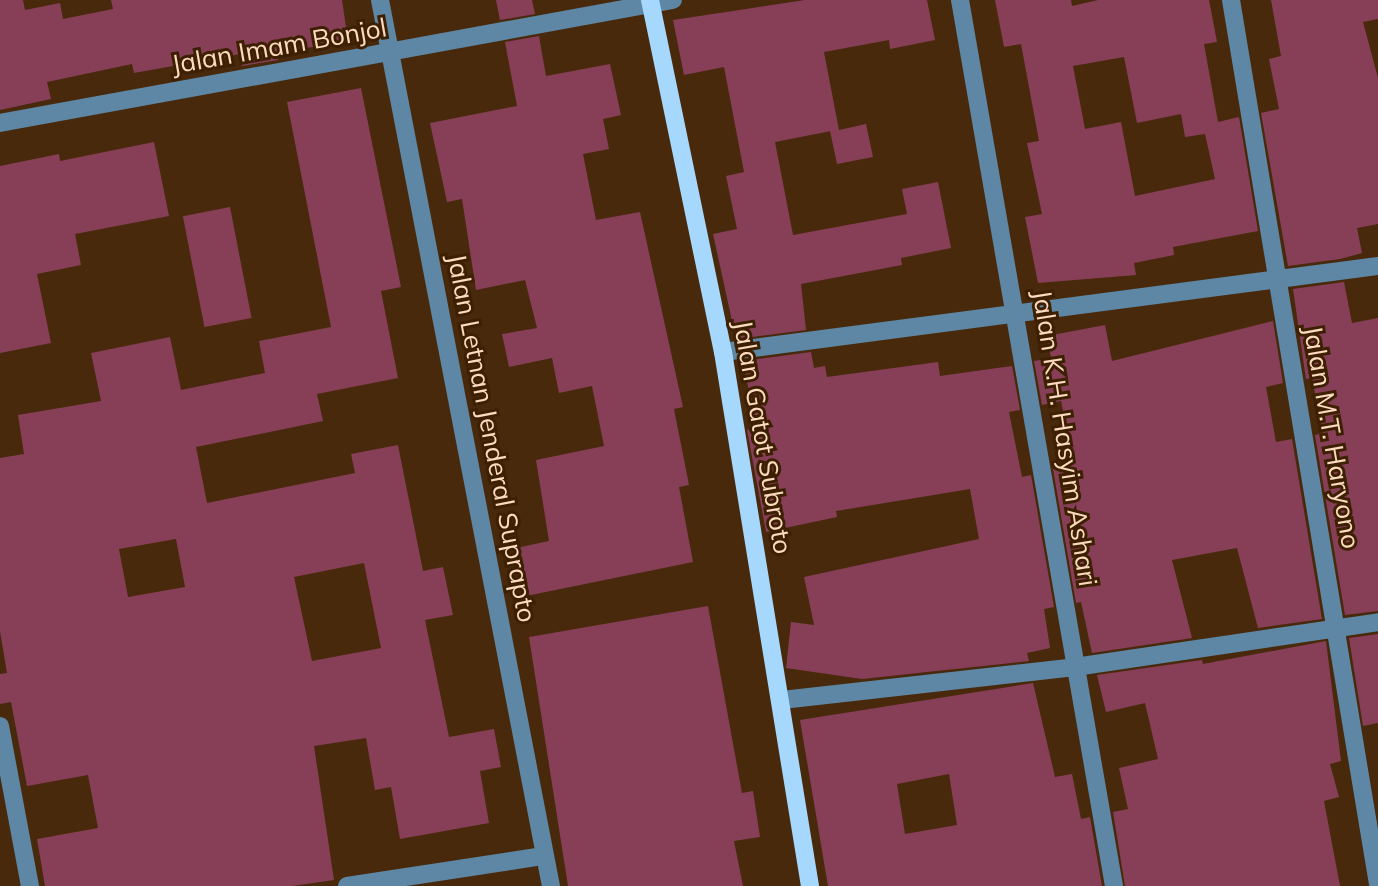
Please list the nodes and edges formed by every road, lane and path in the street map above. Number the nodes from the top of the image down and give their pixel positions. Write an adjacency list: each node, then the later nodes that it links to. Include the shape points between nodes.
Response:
1 (380, 0): 6 (street, Jalan Letnan Jenderal Suprapto)
2 (673, 0): 5 (street, Jalan Imam Bonjol)
3 (960, 0): 10 (street, Jalan K.H. Hasyim Ashari)
4 (1231, 0): 9 (street, Jalan M.T. Haryono)
5 (650, 2): 6 (street, Jalan Imam Bonjol); 11 (main road, Jalan Gatot Subroto)
6 (392, 53): 7 (street, Jalan Imam Bonjol); 18 (street, Jalan Letnan Jenderal Suprapto)
7 (0, 123)
8 (1378, 266): 9 (street)
9 (1276, 280): 10 (street); 13 (street, Jalan M.T. Haryono)
10 (1018, 312): 11 (street); 14 (street, Jalan K.H. Hasyim Ashari)
11 (723, 352): 15 (main road, Jalan Gatot Subroto)
12 (1378, 622): 13 (street)
13 (1339, 628): 14 (street); 19 (street, Jalan M.T. Haryono)
14 (1075, 667): 15 (street); 24 (street, Jalan K.H. Hasyim Ashari)
15 (782, 700): 23 (main road, Jalan Gatot Subroto)
16 (0, 726): 17 (street)
17 (8, 807): 20 (street)
18 (544, 856): 21 (street); 22 (street, Jalan Letnan Jenderal Suprapto)
19 (1378, 884)
20 (30, 886)
21 (347, 886)
22 (551, 886)
23 (810, 886)
24 (1114, 886)

